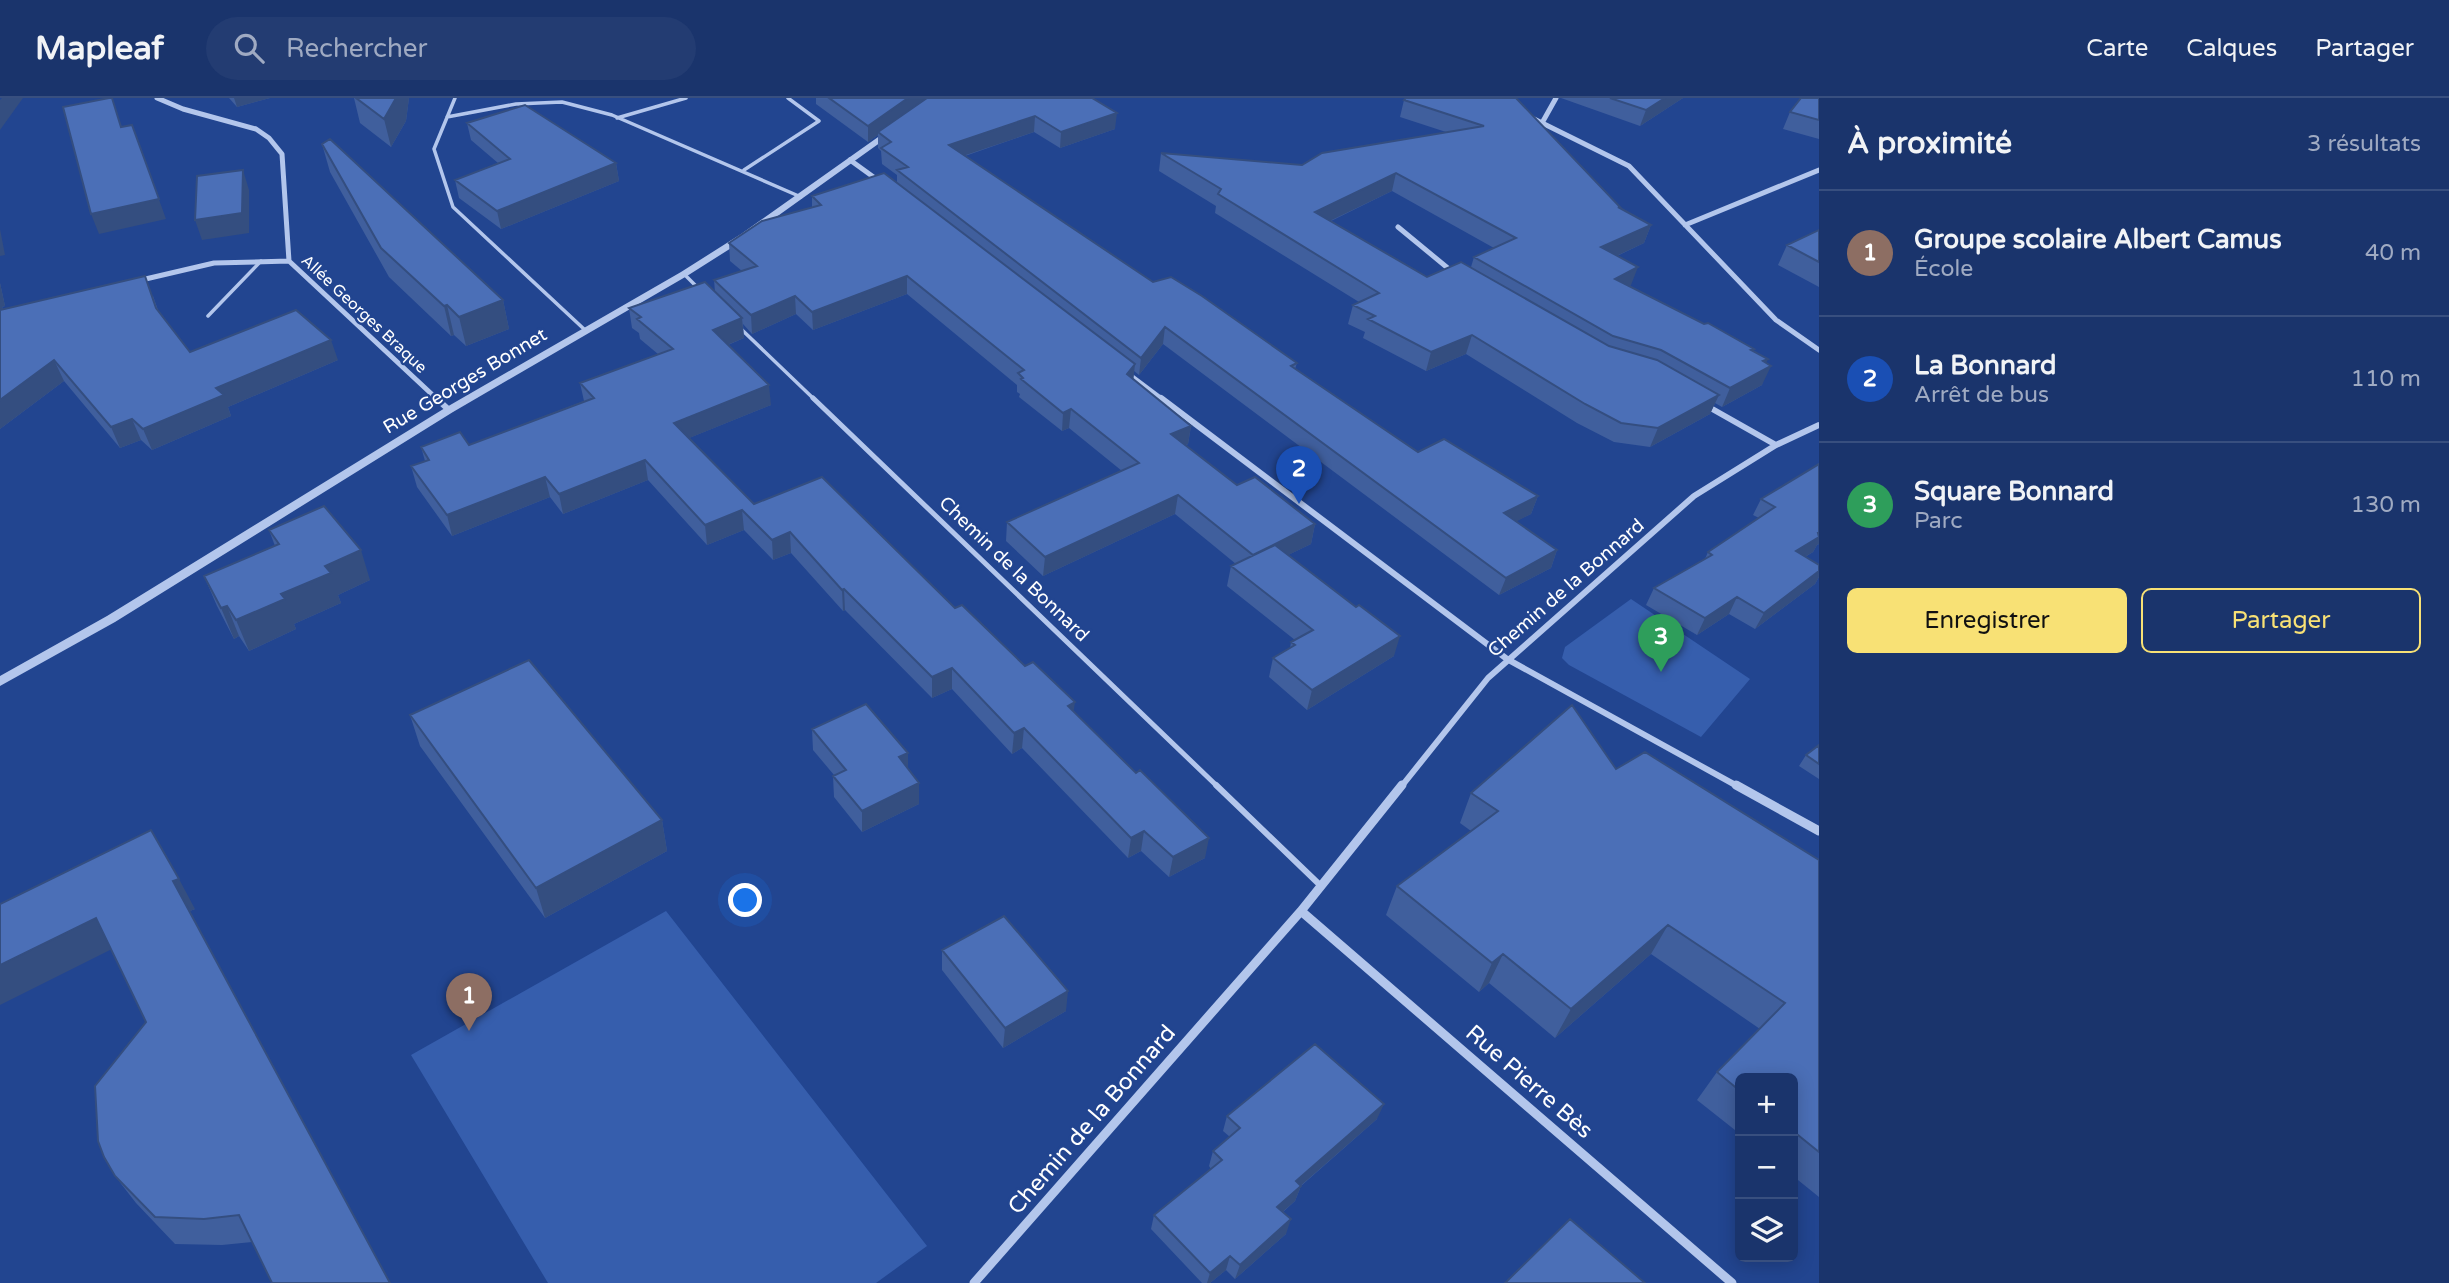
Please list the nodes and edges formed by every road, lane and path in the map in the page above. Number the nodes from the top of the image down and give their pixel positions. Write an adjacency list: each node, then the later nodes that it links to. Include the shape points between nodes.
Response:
1 (157, 98): 19 (street, Allée Georges Braque, via 256,129 282,154)
2 (455, 98): 6 (lane)
3 (686, 98): 7 (lane)
4 (788, 98): 12 (lane, via 819,121)
5 (1556, 98): 9 (street)
6 (447, 117): 7 (lane, via 516,104 562,102); 26 (lane, via 434,149 453,207)
7 (617, 117): 12 (lane)
8 (1530, 117): 9 (street)
9 (1542, 123): 16 (street, via 1629,166)
10 (895, 129): 11 (street, Rue Georges Bonnet)
11 (850, 160): 14 (street); 15 (street, Rue Georges Bonnet)
12 (744, 170): 15 (lane)
13 (1819, 170): 16 (street)
14 (885, 186)
15 (801, 197): 20 (street, Rue Georges Bonnet)
16 (1685, 225): 27 (street, via 1776,320)
17 (1398, 227): 21 (street)
18 (261, 261): 19 (street); 22 (street, via 214,263); 24 (lane)
19 (289, 261): 30 (street, Allée Georges Braque)
20 (684, 274): 23 (lane); 26 (street, Rue Georges Bonnet)
21 (1466, 280)
22 (134, 282)
23 (704, 293)
24 (208, 316)
25 (733, 322): 36 (lane, Chemin de la Bonnard)
26 (585, 330): 30 (street, Rue Georges Bonnet)
27 (1819, 350)
28 (1115, 363): 33 (street)
29 (1696, 400): 32 (street)
30 (449, 410): 34 (street, Rue Georges Bonnet, via 111,619)
31 (1819, 425): 32 (street, Chemin de la Bonnard)
32 (1776, 445): 33 (street, Chemin de la Bonnard, via 1695,496)
33 (1507, 659): 35 (street); 36 (street, Chemin de la Bonnard)
34 (0, 682)
35 (1819, 831)
36 (1321, 887): 37 (street, Chemin de la Bonnard)
37 (1301, 911): 38 (street, Chemin de la Bonnard); 39 (street, Rue Pierre Bès)
38 (974, 1283)
39 (1732, 1283)

